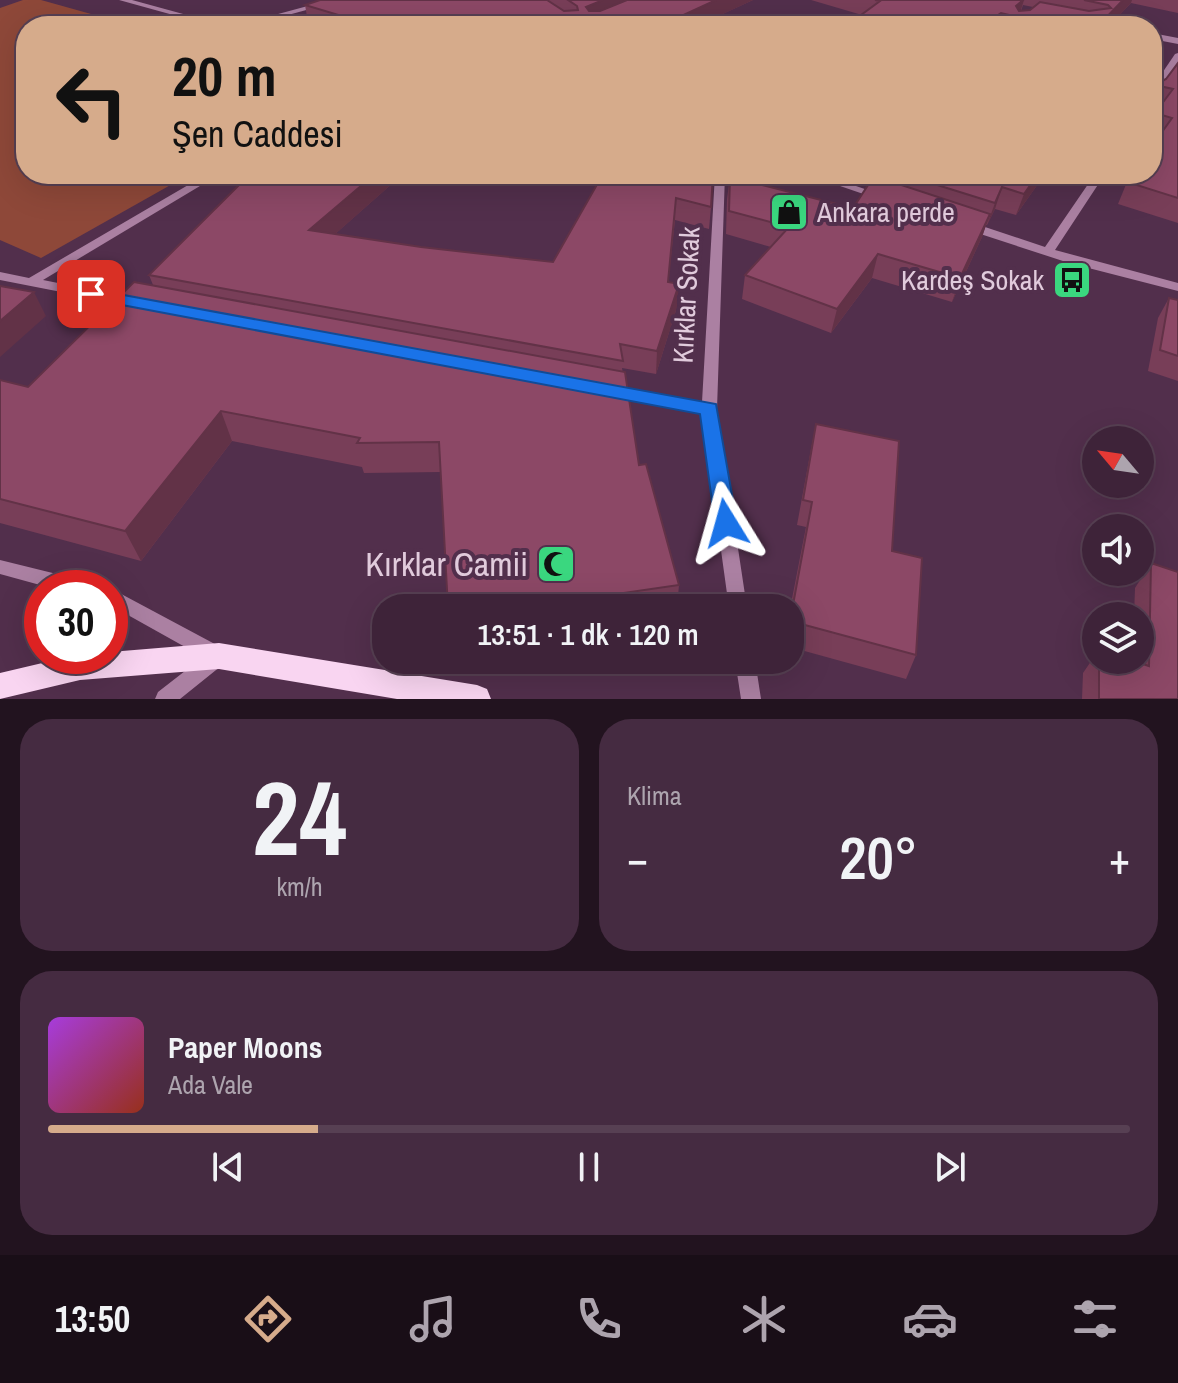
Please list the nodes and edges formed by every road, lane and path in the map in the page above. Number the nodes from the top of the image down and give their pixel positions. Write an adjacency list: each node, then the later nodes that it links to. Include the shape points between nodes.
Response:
1 (123, 0): 3 (street)
2 (339, 0): 4 (street)
3 (185, 16)
4 (277, 16)
5 (1178, 56): 6 (street)
6 (1162, 80)
7 (198, 184): 15 (street)
8 (720, 184): 19 (street, Kırklar Sokak)
9 (856, 184): 11 (street)
10 (1093, 184): 13 (street)
11 (897, 202)
12 (957, 222): 13 (street)
13 (1047, 252): 16 (street)
14 (0, 276): 15 (street)
15 (29, 283): 17 (street)
16 (1178, 287)
17 (153, 306)
18 (601, 389): 19 (street)
19 (709, 409): 22 (street, Kırklar Sokak)
20 (0, 567): 21 (street)
21 (24, 573)
22 (736, 594)
23 (128, 606): 24 (street)
24 (219, 656): 26 (main road, via 80,667); 27 (street); 28 (main road)
25 (747, 674): 29 (street)
26 (0, 686)
27 (165, 699)
28 (477, 699)
29 (751, 699)

